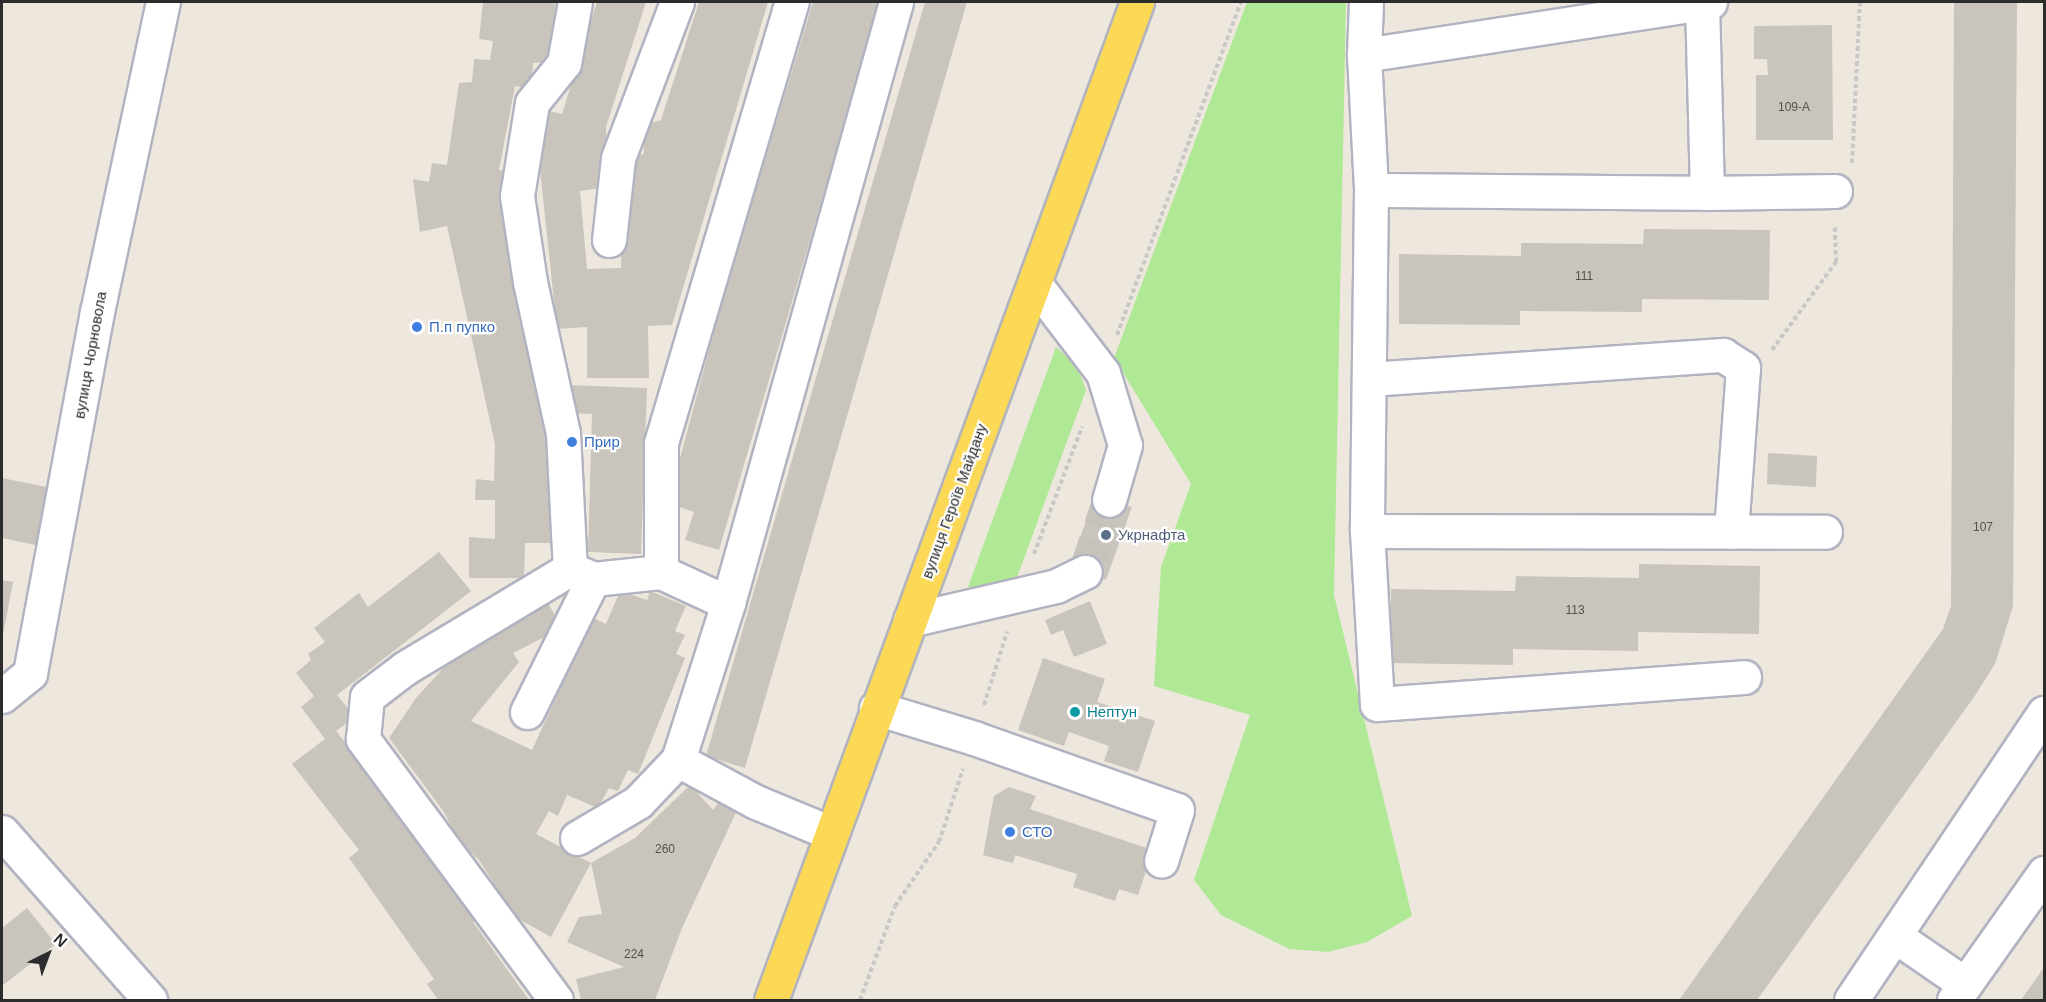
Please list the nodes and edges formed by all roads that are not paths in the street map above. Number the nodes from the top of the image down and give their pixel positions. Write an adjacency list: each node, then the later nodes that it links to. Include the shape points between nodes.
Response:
1 (163, 2): 26 (street, вулиця Чорновола, via 97,312 30,673)
2 (575, 2): 22 (street, via 564,63 532,103 517,196 530,282 563,433)
3 (677, 2): 13 (street, via 618,158)
4 (792, 2): 20 (street, via 661,443)
5 (896, 2): 23 (street)
6 (1137, 2): 14 (main road, вулиця Героїв Майдану)
7 (1366, 2): 9 (street)
8 (1706, 2): 9 (street); 12 (street)
9 (1364, 55): 10 (street)
10 (1371, 190): 12 (street); 15 (street)
11 (1835, 191): 12 (street)
12 (1707, 193)
13 (609, 240)
14 (1035, 284): 16 (street, via 1103,373 1125,445); 24 (main road, вулиця Героїв Майдану)
15 (1369, 379): 17 (street); 18 (street, via 1723,355 1743,368)
16 (1109, 500)
17 (1367, 531): 18 (street); 25 (street, via 1377,704)
18 (1731, 532): 19 (street)
19 (1825, 532)
20 (661, 572): 22 (street); 23 (street)
21 (1085, 573): 24 (street, via 1056,586)
22 (581, 574): 28 (street); 39 (street, via 405,668 367,697 363,739)
23 (728, 603): 30 (street)
24 (910, 620): 27 (main road, вулиця Героїв Майдану)
25 (1744, 677)
26 (2, 696)
27 (876, 708): 32 (main road, вулиця Героїв Майдану); 34 (street, via 974,738 1177,810)
28 (527, 712)
29 (2044, 713): 36 (street)
30 (678, 760): 32 (street, via 756,802); 33 (street, via 638,802)
31 (2, 832): 38 (street)
32 (831, 832): 40 (main road, вулиця Героїв Майдану)
33 (577, 838)
34 (1161, 861)
35 (2044, 873): 37 (street)
36 (1895, 936): 37 (street); 41 (street)
37 (1960, 992)
38 (150, 1000)
39 (556, 1000)
40 (771, 1000)
41 (1851, 1000)

